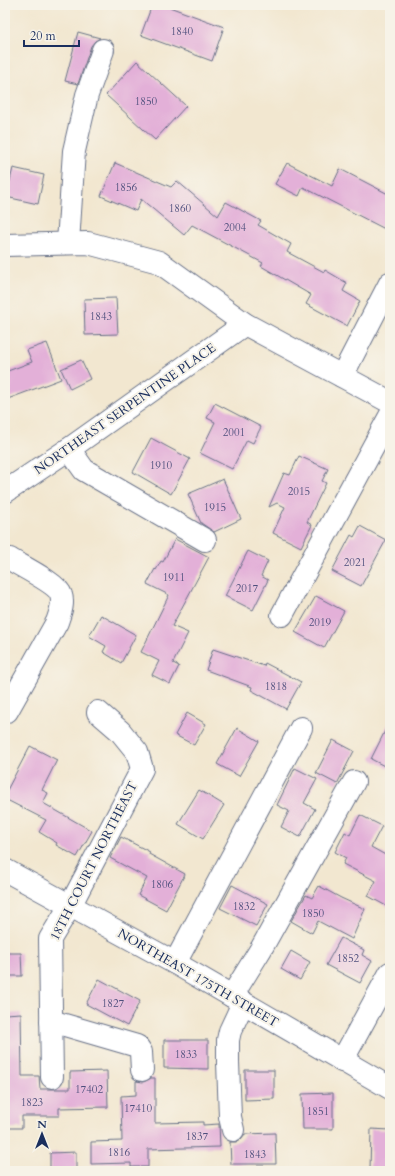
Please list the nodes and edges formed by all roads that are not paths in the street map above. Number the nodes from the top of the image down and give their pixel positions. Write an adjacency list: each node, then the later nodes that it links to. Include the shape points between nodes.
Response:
1 (103, 50): 2 (street, via 87,95 74,151)
2 (68, 243): 3 (street); 5 (street, via 88,243 159,262)
3 (5, 245)
4 (390, 282): 6 (street)
5 (244, 324): 6 (street); 9 (street, NORTHEAST SERPENTINE PLACE)
6 (342, 376): 7 (street)
7 (390, 402)
8 (390, 416): 13 (street)
9 (69, 449): 10 (street, NORTHEAST SERPENTINE PLACE); 11 (street, via 84,470)
10 (5, 492)
11 (205, 540)
12 (5, 558): 14 (street, via 54,586 61,594 62,603 57,622)
13 (282, 615)
14 (7, 711)
15 (98, 712): 19 (street, 18TH COURT NORTHEAST, via 120,731 137,752 142,769)
16 (301, 728): 20 (street)
17 (354, 782): 22 (street, via 261,949)
18 (5, 870): 19 (street, NORTHEAST 175TH STREET)
19 (70, 906): 20 (street, NORTHEAST 175TH STREET); 23 (street, 18TH COURT NORTHEAST, via 50,939)
20 (175, 963): 22 (street, NORTHEAST 175TH STREET)
21 (390, 973): 24 (street)
22 (237, 1000): 24 (street, NORTHEAST 175TH STREET); 28 (street, via 228,1040 230,1117)
23 (51, 1021): 25 (street, via 137,1046 141,1052); 26 (street, 18TH COURT NORTHEAST)
24 (342, 1060): 27 (street, NORTHEAST 175TH STREET)
25 (142, 1070)
26 (52, 1076)
27 (390, 1088)
28 (233, 1130)

